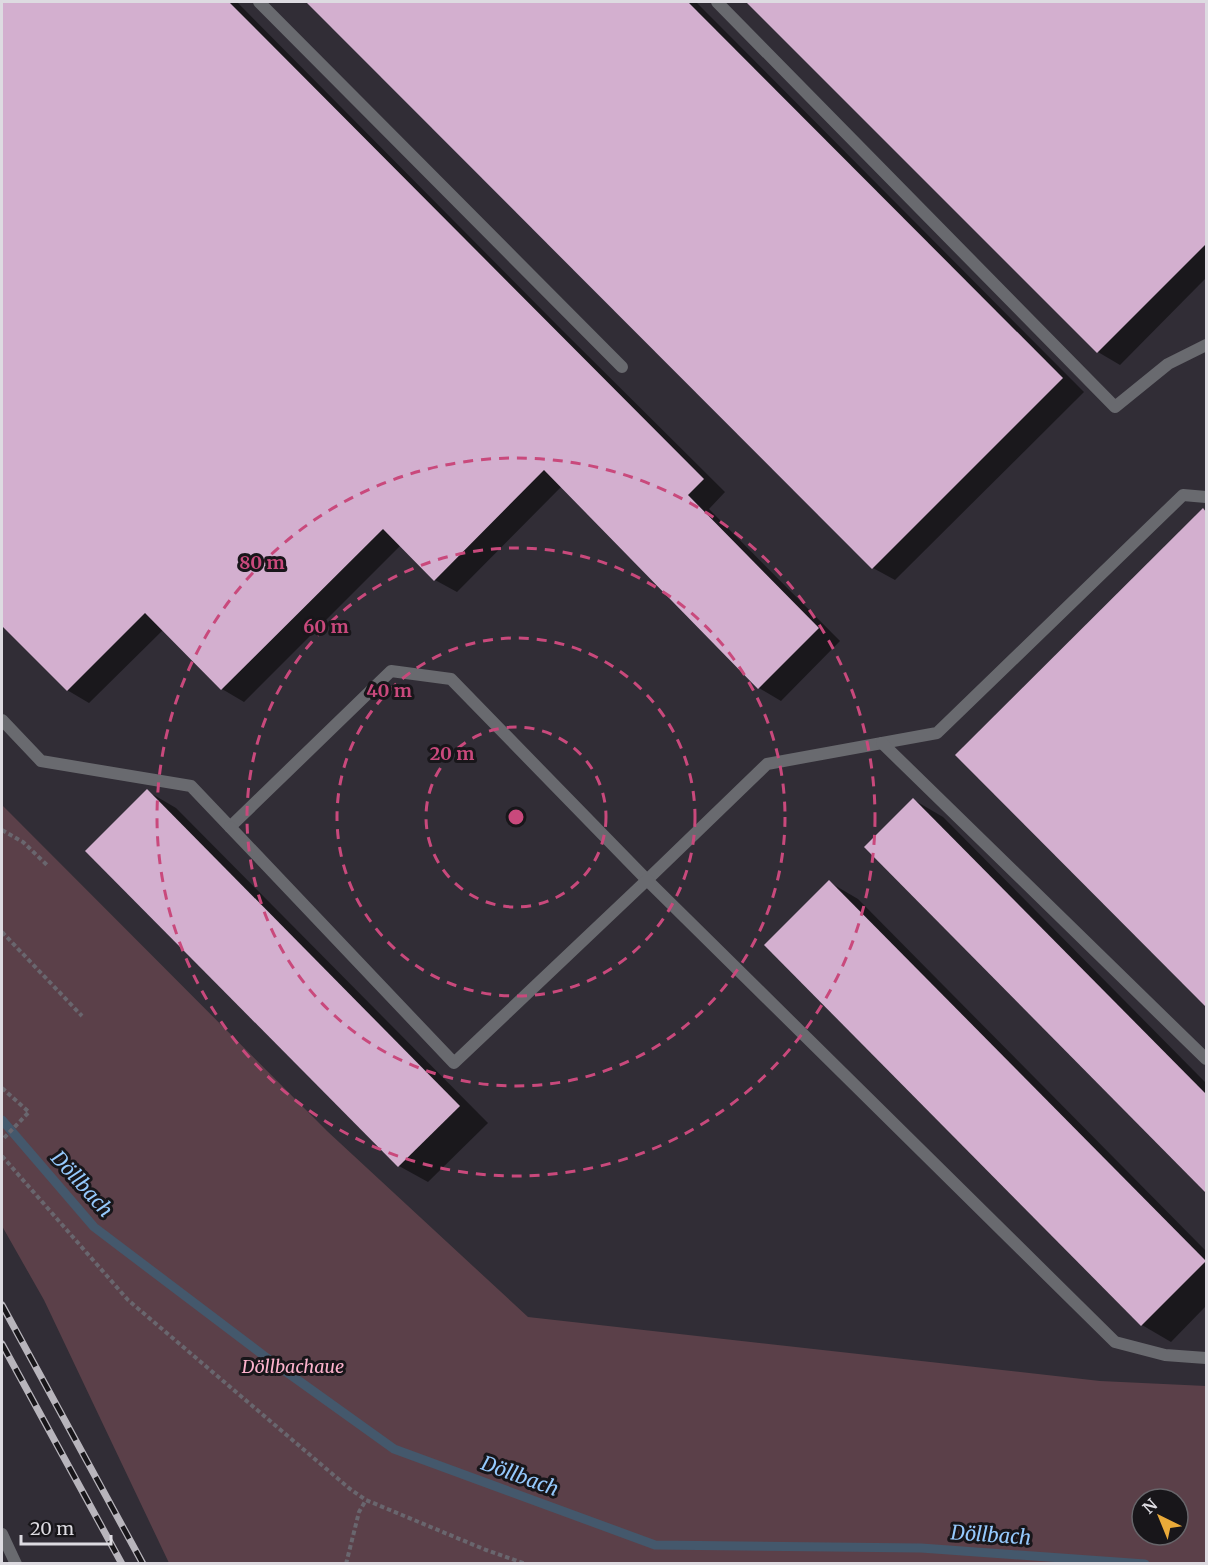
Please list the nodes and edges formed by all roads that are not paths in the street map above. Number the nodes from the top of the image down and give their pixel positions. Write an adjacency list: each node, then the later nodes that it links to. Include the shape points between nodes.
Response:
1 (259, 2): 4 (lane)
2 (717, 2): 3 (lane, via 1115,406 1168,364)
3 (1206, 345)
4 (621, 367)
5 (1206, 496): 7 (lane, via 1182,495 937,733)
6 (2, 720): 8 (lane, via 41,761 191,786)
7 (882, 743): 9 (lane, via 766,764); 10 (lane)
8 (230, 827): 9 (lane, via 391,671 451,679); 9 (lane, via 454,1063)
9 (647, 880): 11 (lane, via 1115,1342 1165,1355)
10 (1206, 1059)
11 (1206, 1358)
12 (2, 1534): 13 (lane)
13 (16, 1563)

